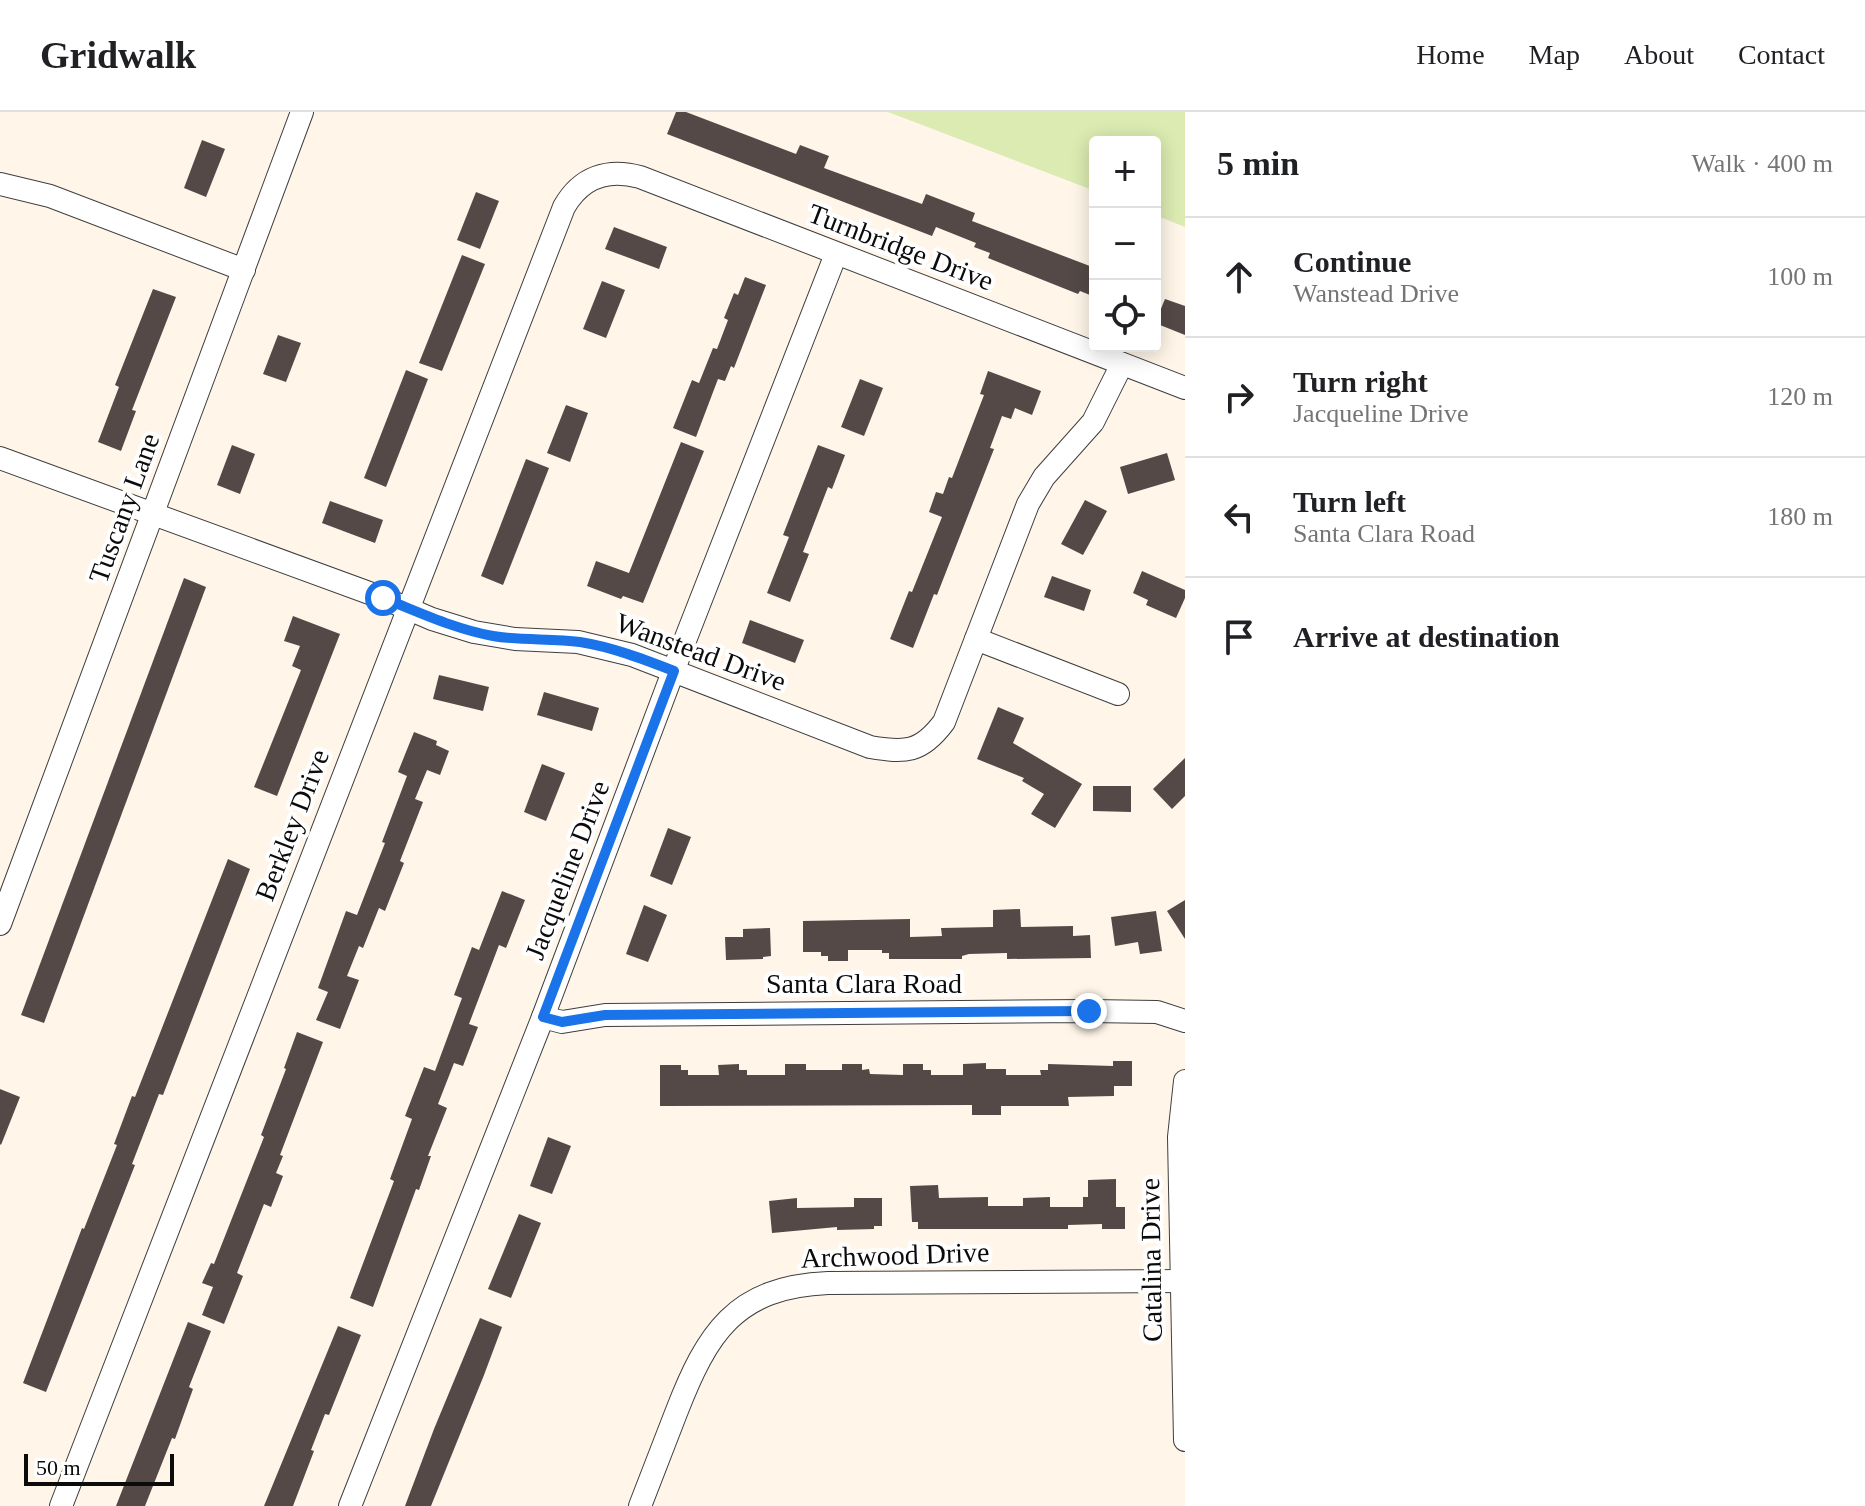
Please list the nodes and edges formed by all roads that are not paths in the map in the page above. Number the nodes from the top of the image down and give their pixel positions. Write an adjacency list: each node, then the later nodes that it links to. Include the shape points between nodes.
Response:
1 (302, 112): 5 (street, Tuscany Lane)
2 (594, 177): 4 (street, Turnbridge Drive, via 640,177); 10 (street, Berkley Drive, via 577,188 564,207)
3 (0, 184): 5 (street, via 50,196)
4 (836, 254): 6 (street, Turnbridge Drive); 12 (street, Jacqueline Drive)
5 (244, 270): 9 (street, Tuscany Lane)
6 (1122, 364): 7 (street, Turnbridge Drive); 11 (street, Wanstead Drive, via 1093,422 1036,489)
7 (1185, 388)
8 (0, 458): 9 (street, Wanstead Drive)
9 (153, 515): 10 (street, Wanstead Drive); 14 (street, Tuscany Lane)
10 (407, 608): 12 (street, Wanstead Drive, via 474,632 590,644); 20 (street, Berkley Drive)
11 (976, 639): 12 (street, Wanstead Drive, via 944,722 909,751 870,747); 13 (street)
12 (674, 671): 15 (street, Jacqueline Drive)
13 (1118, 694)
14 (0, 924)
15 (543, 1017): 16 (street, Santa Clara Road, via 562,1022 605,1015 1089,1011 1157,1012); 21 (street, Jacqueline Drive)
16 (1185, 1021)
17 (1185, 1081): 18 (street, Catalina Drive, via 1179,1137)
18 (1183, 1281): 19 (street, Catalina Drive); 22 (street, Archwood Drive, via 828,1283 763,1296 726,1322 702,1353)
19 (1185, 1440)
20 (61, 1506)
21 (350, 1506)
22 (640, 1506)

